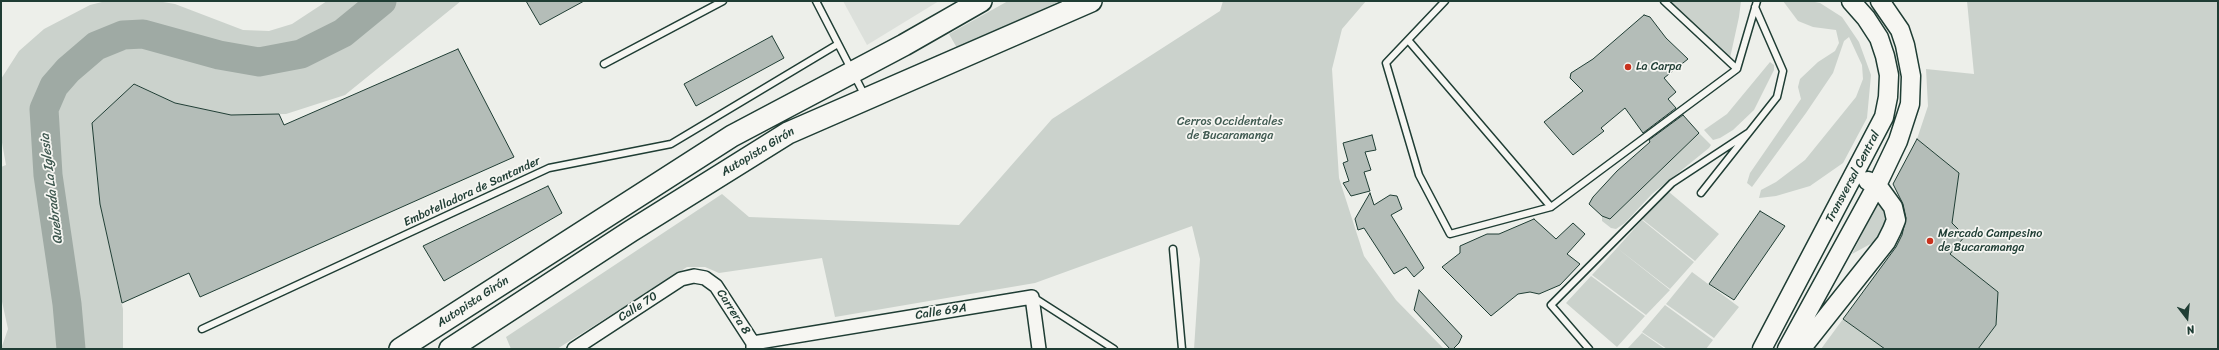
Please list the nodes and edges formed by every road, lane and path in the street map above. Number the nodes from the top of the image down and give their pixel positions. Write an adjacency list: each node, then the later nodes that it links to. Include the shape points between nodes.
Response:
1 (723, 1): 12 (lane)
2 (816, 1): 11 (lane)
3 (981, 1): 14 (highway, Autopista Girón)
4 (1091, 1): 15 (highway, Autopista Girón)
5 (1445, 1): 10 (lane)
6 (1664, 1): 13 (lane)
7 (1851, 1): 17 (main road, Transversal Central, via 1866,18 1878,38 1889,75 1884,117)
8 (1880, 1): 18 (main road, Transversal Central, via 1900,30 1909,62 1912,89 1905,123)
9 (1756, 4): 13 (lane); 16 (lane, via 1783,71 1777,97)
10 (1408, 40): 20 (lane); 20 (lane, via 1386,63 1419,175 1450,234)
11 (838, 44): 14 (lane); 24 (lane, Embotelladora de Santander, via 671,144 549,168)
12 (604, 64)
13 (1737, 69): 20 (lane)
14 (852, 71): 15 (lane); 26 (highway, Autopista Girón, via 732,136)
15 (866, 98): 27 (highway, Autopista Girón, via 817,119 763,147)
16 (1748, 133): 19 (lane); 32 (lane, via 1672,183 1551,305)
17 (1855, 174): 18 (main road); 33 (main road, Transversal Central)
18 (1877, 185): 34 (main road, Transversal Central); 35 (main road, via 1893,207 1896,220 1892,230 1886,242)
19 (1700, 193)
20 (1551, 207)
21 (1173, 249): 31 (lane)
22 (705, 278): 25 (street, Carrera 8, via 716,286); 28 (street, Calle 70, via 694,276 681,279)
23 (1032, 297): 25 (street, Calle 69A); 29 (street); 30 (lane)
24 (202, 329)
25 (753, 346)
26 (400, 349)
27 (450, 349)
28 (574, 349)
29 (1039, 349)
30 (1114, 349)
31 (1182, 349)
32 (1589, 349)
33 (1762, 349)
34 (1787, 349)
35 (1801, 349)

